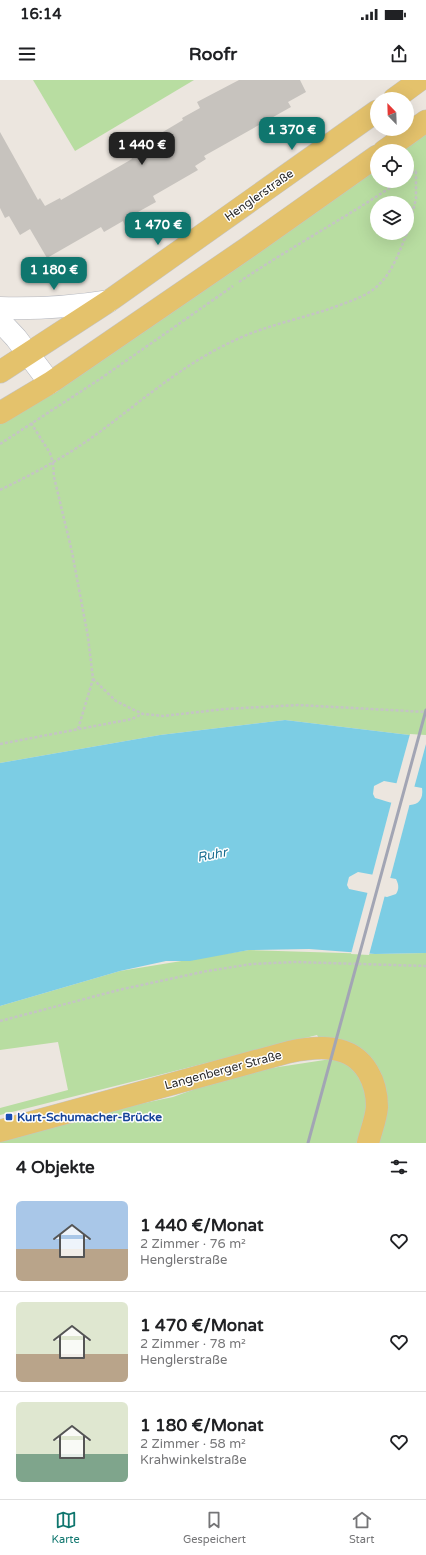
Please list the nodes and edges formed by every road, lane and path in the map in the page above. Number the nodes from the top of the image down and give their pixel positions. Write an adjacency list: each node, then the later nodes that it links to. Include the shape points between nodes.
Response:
1 (420, 80): 2 (main road)
2 (404, 92)
3 (370, 116): 11 (main road, Henglerstraße)
4 (426, 121): 5 (main road)
5 (394, 144)
6 (370, 161): 16 (main road, via 254,244)
7 (414, 171): 9 (path, via 416,170)
8 (390, 188): 18 (path, via 270,261 100,379)
9 (414, 207)
10 (404, 240): 19 (path, via 394,265 383,281 369,293 229,342 175,374 94,436)
11 (109, 301): 12 (street, via 60,308); 14 (main road, Henglerstraße)
12 (0, 308)
13 (0, 321): 14 (street)
14 (28, 354): 15 (main road, Henglerstraße); 16 (street)
15 (0, 372)
16 (50, 383): 17 (main road)
17 (0, 413)
18 (0, 444)
19 (53, 463): 20 (path); 21 (path, via 81,595)
20 (0, 490)
21 (93, 679): 23 (path, via 116,701); 24 (path)
22 (426, 712): 23 (path, via 298,705 163,716)
23 (142, 714): 24 (path, via 132,719)
24 (78, 729): 25 (path)
25 (0, 744)
26 (426, 966): 27 (path, via 295,962 252,964 130,988)
27 (0, 1021)
28 (0, 1131): 29 (main road, Langenberger Straße, via 289,1052 322,1048 347,1052 360,1062 370,1076 377,1107)
29 (368, 1143)

